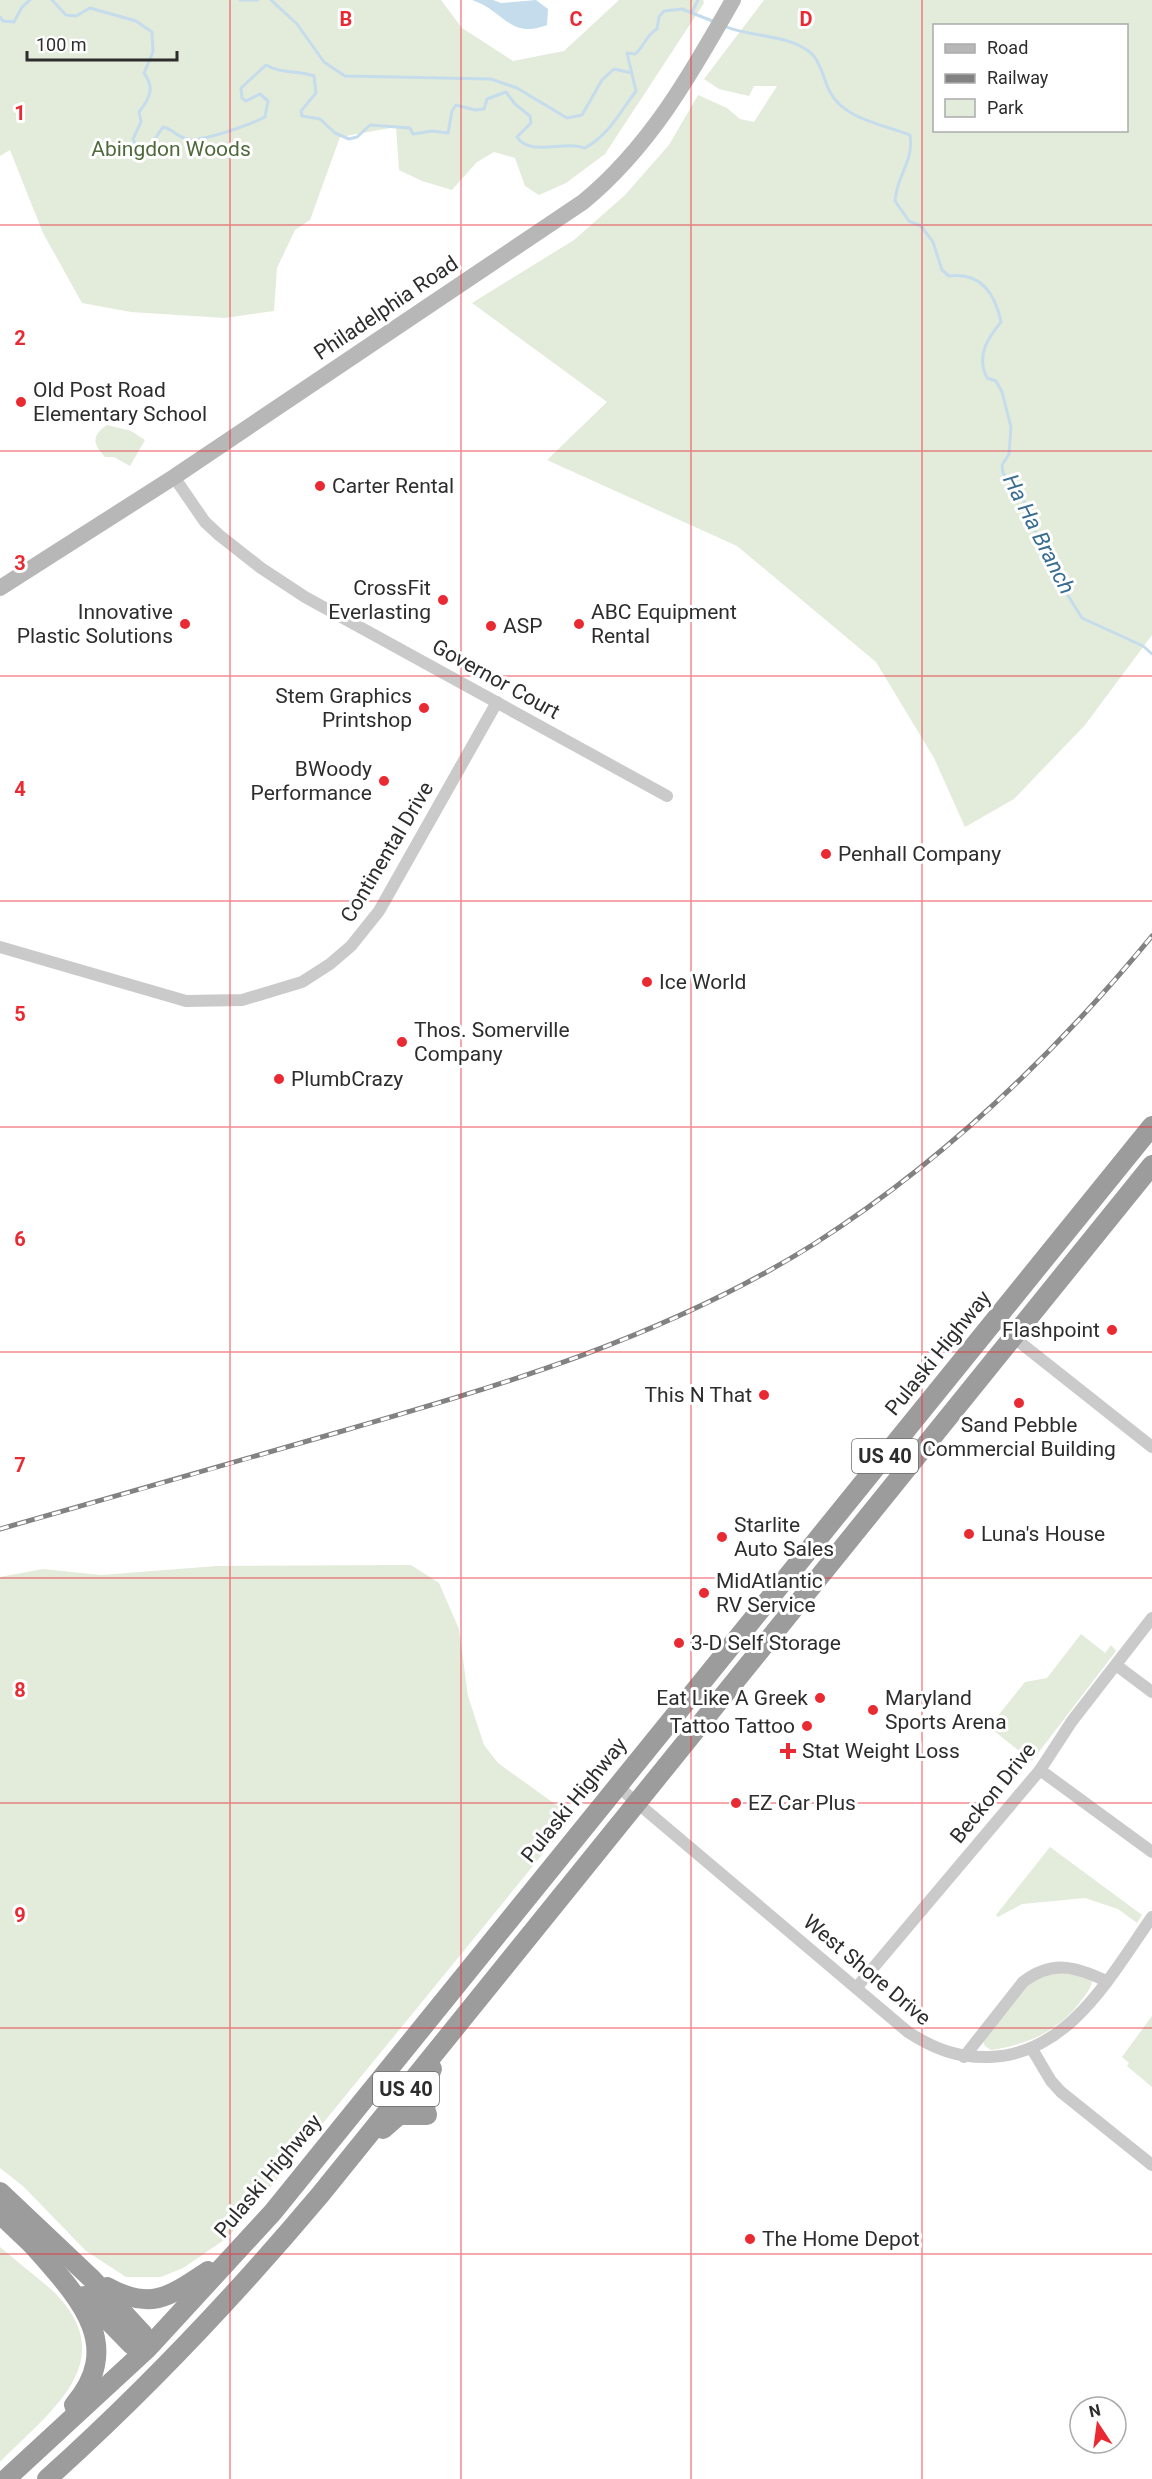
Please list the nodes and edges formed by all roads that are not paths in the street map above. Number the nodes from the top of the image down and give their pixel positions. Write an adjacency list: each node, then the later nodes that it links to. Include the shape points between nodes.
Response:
1 (733, 0): 2 (main road, Philadelphia Road, via 656,127 603,186 564,217)
2 (174, 477): 3 (main road, Philadelphia Road); 4 (street, Governor Court, via 205,522 261,568 305,597)
3 (0, 588)
4 (497, 702): 5 (street, Governor Court); 6 (street, Continental Drive, via 379,911 351,946 302,982 242,1000 186,1001)
5 (667, 796)
6 (0, 947)
7 (1152, 1125): 15 (highway, Pulaski Highway / US 40)
8 (1152, 1165): 9 (highway, US 40)
9 (1013, 1337): 10 (street); 16 (highway, US 40)
10 (1152, 1447)
11 (1152, 1618): 12 (street, Beckon Drive)
12 (1116, 1665): 13 (street); 14 (street, Beckon Drive)
13 (1152, 1692)
14 (1040, 1770): 17 (street); 20 (street, Beckon Drive)
15 (616, 1785): 16 (street, West Shore Drive); 29 (highway, Pulaski Highway / US 40, via 273,2212)
16 (636, 1802): 20 (street, West Shore Drive); 21 (highway, US 40)
17 (1152, 1852)
18 (1152, 1917): 19 (street, West Shore Drive)
19 (1106, 1982): 22 (street, West Shore Drive, via 1068,2026); 23 (street, via 1069,1966 1035,1973 1023,1982)
20 (857, 1988): 23 (street, West Shore Drive, via 926,2043)
21 (459, 2024): 26 (highway, US 40); 26 (highway, via 459,2037 423,2081 420,2090 427,2115 399,2115 391,2120 341,2181)
22 (1032, 2049): 23 (street, West Shore Drive, via 1006,2056); 24 (street, via 1061,2092)
23 (964, 2056)
24 (1152, 2165)
25 (0, 2192): 30 (highway)
26 (320, 2195): 32 (highway, US 40)
27 (0, 2214): 28 (highway)
28 (31, 2243): 31 (highway, via 132,2345); 33 (highway, via 88,2317 98,2349 91,2381 82,2395)
29 (235, 2253): 30 (highway, via 179,2290 152,2299 128,2298); 31 (highway, Pulaski Highway / US 40)
30 (92, 2279): 31 (highway, via 143,2334)
31 (144, 2346): 32 (highway); 33 (highway, Pulaski Highway / US 40)
32 (165, 2366): 34 (highway, US 40)
33 (13, 2473)
34 (47, 2479)

